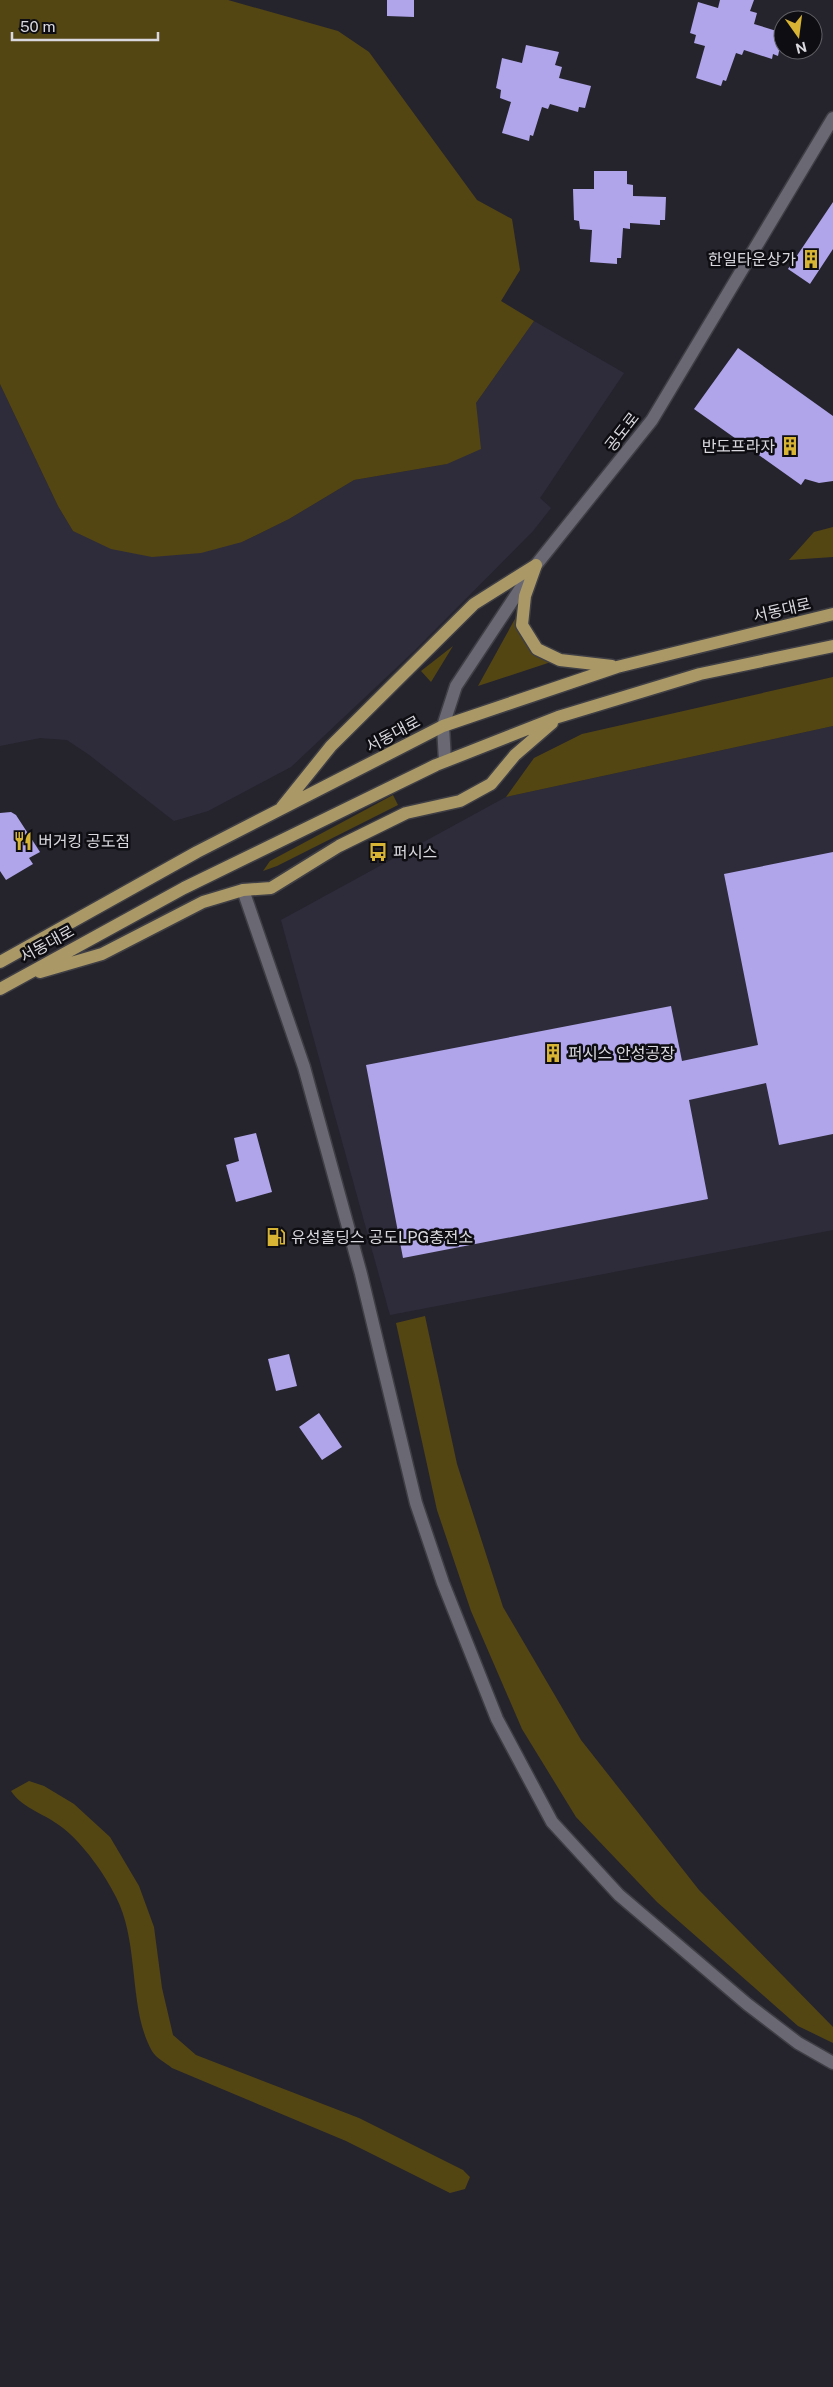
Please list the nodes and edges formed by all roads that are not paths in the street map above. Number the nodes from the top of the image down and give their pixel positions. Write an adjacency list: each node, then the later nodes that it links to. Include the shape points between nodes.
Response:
1 (833, 118): 2 (street, 공도로, via 652,420)
2 (536, 565): 5 (main road, via 525,596 522,626 537,649 560,660); 7 (street, 공도로, via 456,686); 9 (main road, via 474,604 331,746)
3 (833, 614): 5 (main road, 서동대로)
4 (833, 646): 6 (main road, 서동대로, via 700,674)
5 (617, 667): 7 (main road, 서동대로)
6 (558, 717): 8 (main road, 서동대로); 10 (main road, via 515,755 492,784 460,801 406,813 339,846 271,888)
7 (443, 726): 8 (street, 공도로); 9 (main road, 서동대로)
8 (445, 761): 12 (main road, 서동대로, via 184,888)
9 (279, 811): 11 (main road, 서동대로, via 197,852)
10 (244, 890): 12 (main road, via 203,902 102,954); 14 (street, via 304,1067 361,1274 416,1503 496,1719 552,1822 619,1894 747,2004 798,2043)
11 (0, 962)
12 (18, 978): 13 (main road, 서동대로)
13 (0, 989)
14 (833, 2063)

